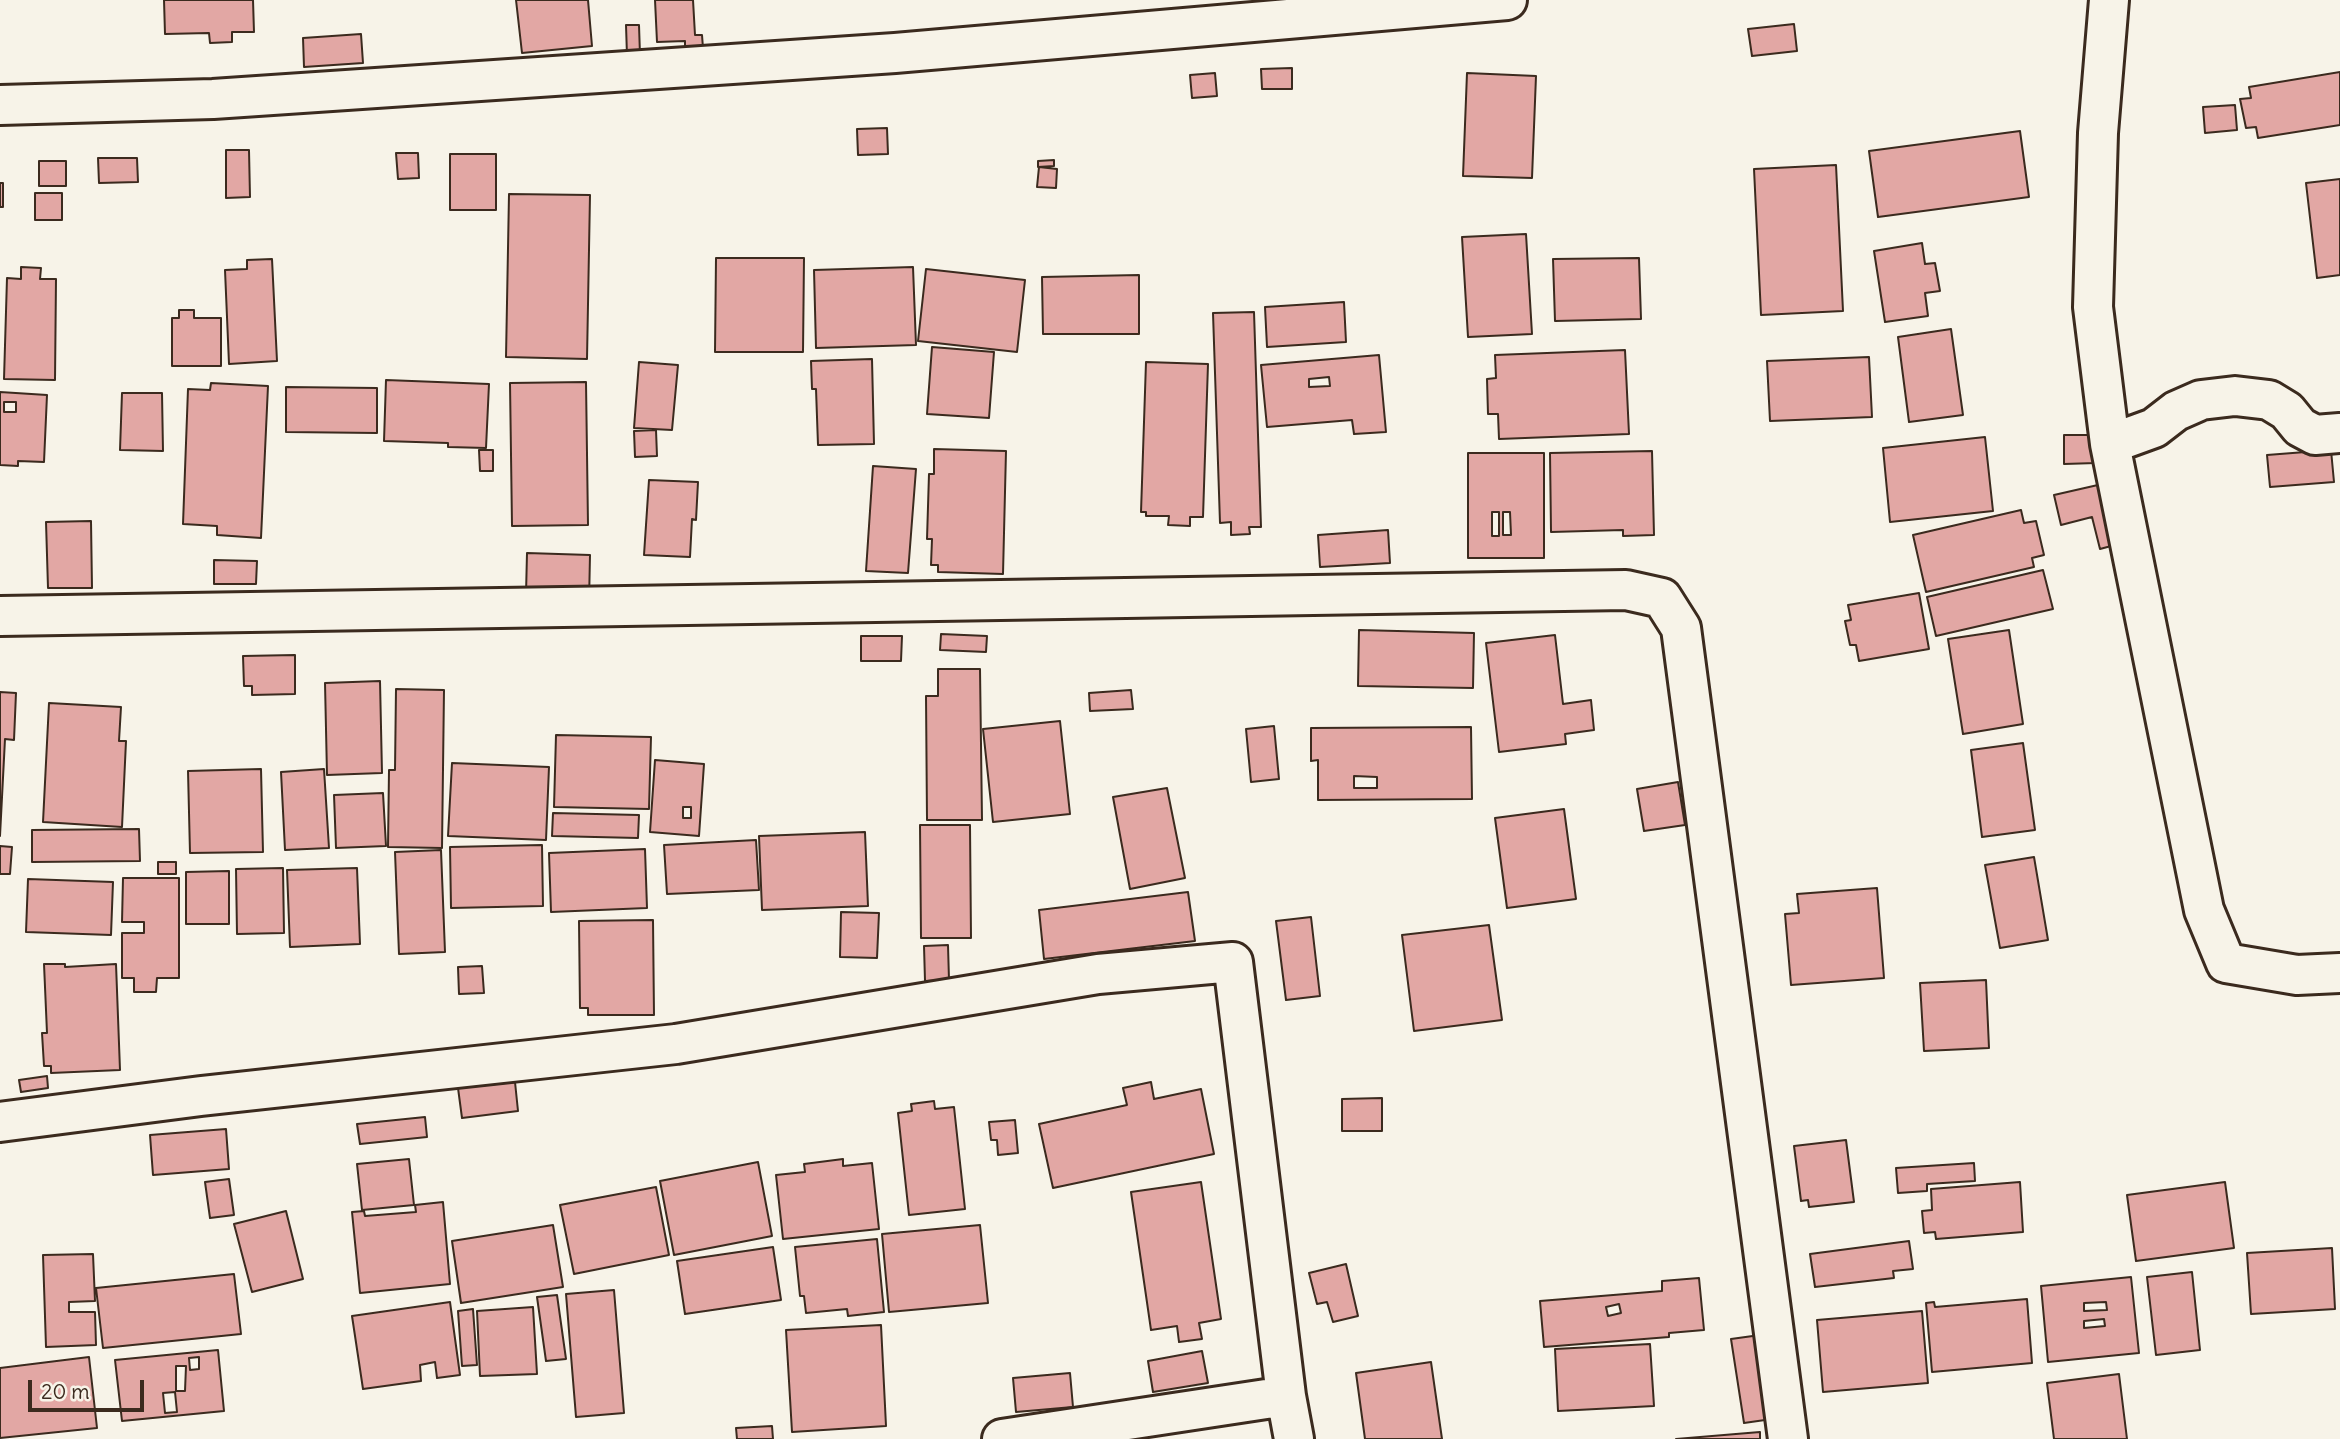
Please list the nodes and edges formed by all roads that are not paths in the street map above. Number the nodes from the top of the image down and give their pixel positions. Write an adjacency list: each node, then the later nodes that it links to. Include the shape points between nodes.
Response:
1 (1507, 0): 3 (street, via 881,54 213,99)
2 (2109, 0): 5 (street, via 2098,133 2092,307)
3 (0, 105)
4 (2340, 433): 5 (street, via 2315,435 2269,400 2235,396 2201,400 2154,428)
5 (2110, 444): 7 (street, via 2204,910 2226,963 2297,975)
6 (0, 616): 12 (street, via 1626,590 1662,598 1681,628)
7 (2340, 973)
8 (0, 1122): 9 (street, via 676,1044 1098,974 1233,962)
9 (1286, 1396): 10 (street); 11 (street)
10 (1002, 1439)
11 (1294, 1439)
12 (1788, 1439)

